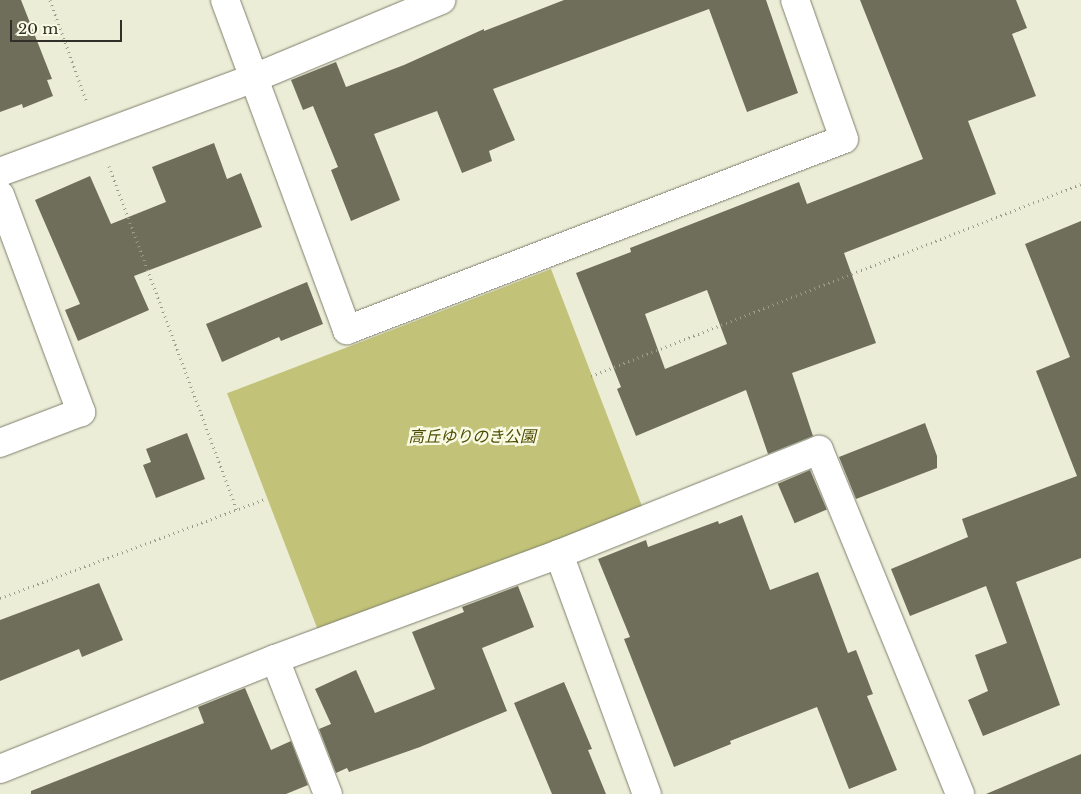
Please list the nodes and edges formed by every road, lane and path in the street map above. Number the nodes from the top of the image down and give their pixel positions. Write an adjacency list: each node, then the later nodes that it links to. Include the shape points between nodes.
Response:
1 (50, 0): 6 (path)
2 (225, 0): 5 (street)
3 (441, 0): 5 (street)
4 (795, 0): 5 (street, via 844,140 348,330)
5 (254, 78): 6 (street)
6 (98, 136): 7 (street); 13 (path)
7 (0, 172)
8 (1081, 184): 10 (path)
9 (0, 195): 11 (street, via 81,412)
10 (591, 376)
11 (0, 443)
12 (265, 499): 13 (path)
13 (237, 510): 15 (path)
14 (559, 554): 16 (street); 19 (street); 20 (street, via 819,450)
15 (0, 598)
16 (275, 659): 17 (street); 18 (street)
17 (0, 769)
18 (328, 794)
19 (647, 794)
20 (960, 794)

